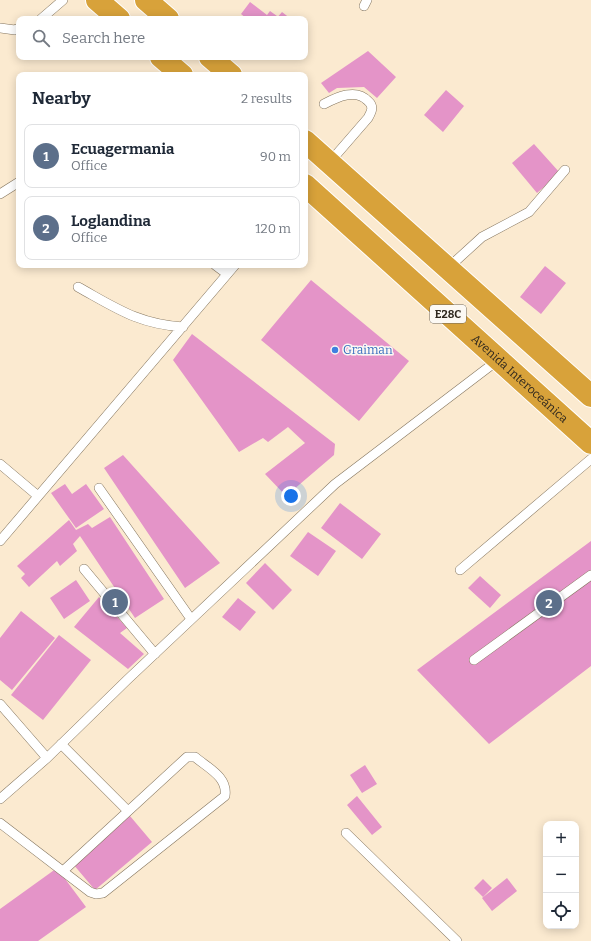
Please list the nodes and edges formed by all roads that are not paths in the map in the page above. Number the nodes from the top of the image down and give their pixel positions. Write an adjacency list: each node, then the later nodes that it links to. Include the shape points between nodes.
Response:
1 (62, 0): 4 (lane)
2 (97, 0): 5 (highway)
3 (146, 0): 6 (highway)
4 (44, 16)
5 (116, 16)
6 (165, 16)
7 (0, 28): 8 (lane)
8 (16, 30)
9 (164, 60): 11 (highway)
10 (213, 60): 12 (highway)
11 (178, 72)
12 (227, 72)
13 (324, 104): 15 (lane, via 335,98 357,95 372,104 368,118)
14 (308, 144): 15 (highway, E28C)
15 (329, 162): 22 (highway, E28C)
16 (565, 170): 22 (lane, via 529,212 482,237)
17 (16, 184): 19 (lane)
18 (308, 188): 26 (highway, Avenida Interoceánica / E28C)
19 (0, 194)
20 (219, 268): 23 (lane)
21 (232, 268): 23 (lane)
22 (448, 268): 27 (highway, E28C)
23 (227, 274): 25 (lane)
24 (78, 287): 25 (lane, via 134,318 165,326)
25 (183, 327): 32 (lane)
26 (498, 360): 28 (highway, Avenida Interoceánica / E28C); 37 (lane, via 335,484)
27 (591, 396)
28 (591, 443)
29 (591, 459): 35 (lane)
30 (0, 464): 32 (lane)
31 (99, 488): 37 (lane)
32 (38, 496): 33 (lane)
33 (0, 541)
34 (84, 569): 38 (lane)
35 (460, 570)
36 (591, 575): 39 (lane)
37 (191, 619): 38 (lane)
38 (155, 654): 41 (lane)
39 (474, 660)
40 (0, 704): 42 (lane)
41 (61, 744): 42 (lane); 44 (lane)
42 (47, 758): 43 (lane)
43 (0, 799)
44 (128, 811): 47 (lane); 47 (lane, via 187,757 195,757 222,779 226,788 225,796 214,806 103,893 90,892)
45 (0, 823): 47 (lane)
46 (346, 833): 48 (lane)
47 (63, 871)
48 (456, 941)

